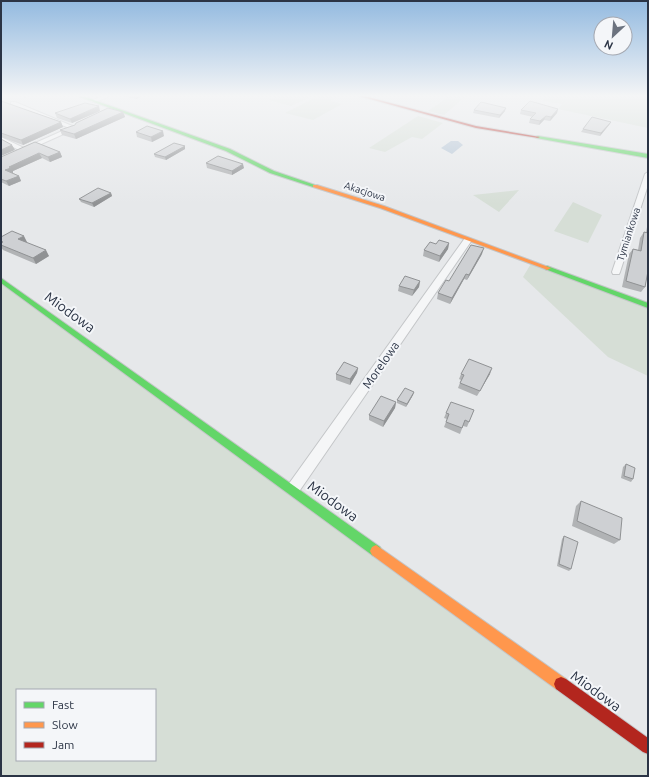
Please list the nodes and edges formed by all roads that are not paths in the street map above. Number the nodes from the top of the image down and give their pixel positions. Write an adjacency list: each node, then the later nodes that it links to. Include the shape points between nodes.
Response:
1 (67, 131): 5 (street)
2 (177, 131): 9 (street, Akacjowa, via 228,150 272,172 382,207)
3 (501, 131): 6 (street)
4 (1, 139): 5 (street)
5 (24, 150): 7 (street)
6 (648, 156)
7 (1, 160)
8 (648, 174): 10 (street, Tymiankowa)
9 (468, 240): 12 (street, Akacjowa); 13 (street, Morelowa)
10 (616, 272)
11 (1, 280): 13 (street, Miodowa)
12 (648, 306)
13 (294, 490): 14 (street, Miodowa)
14 (648, 747)

